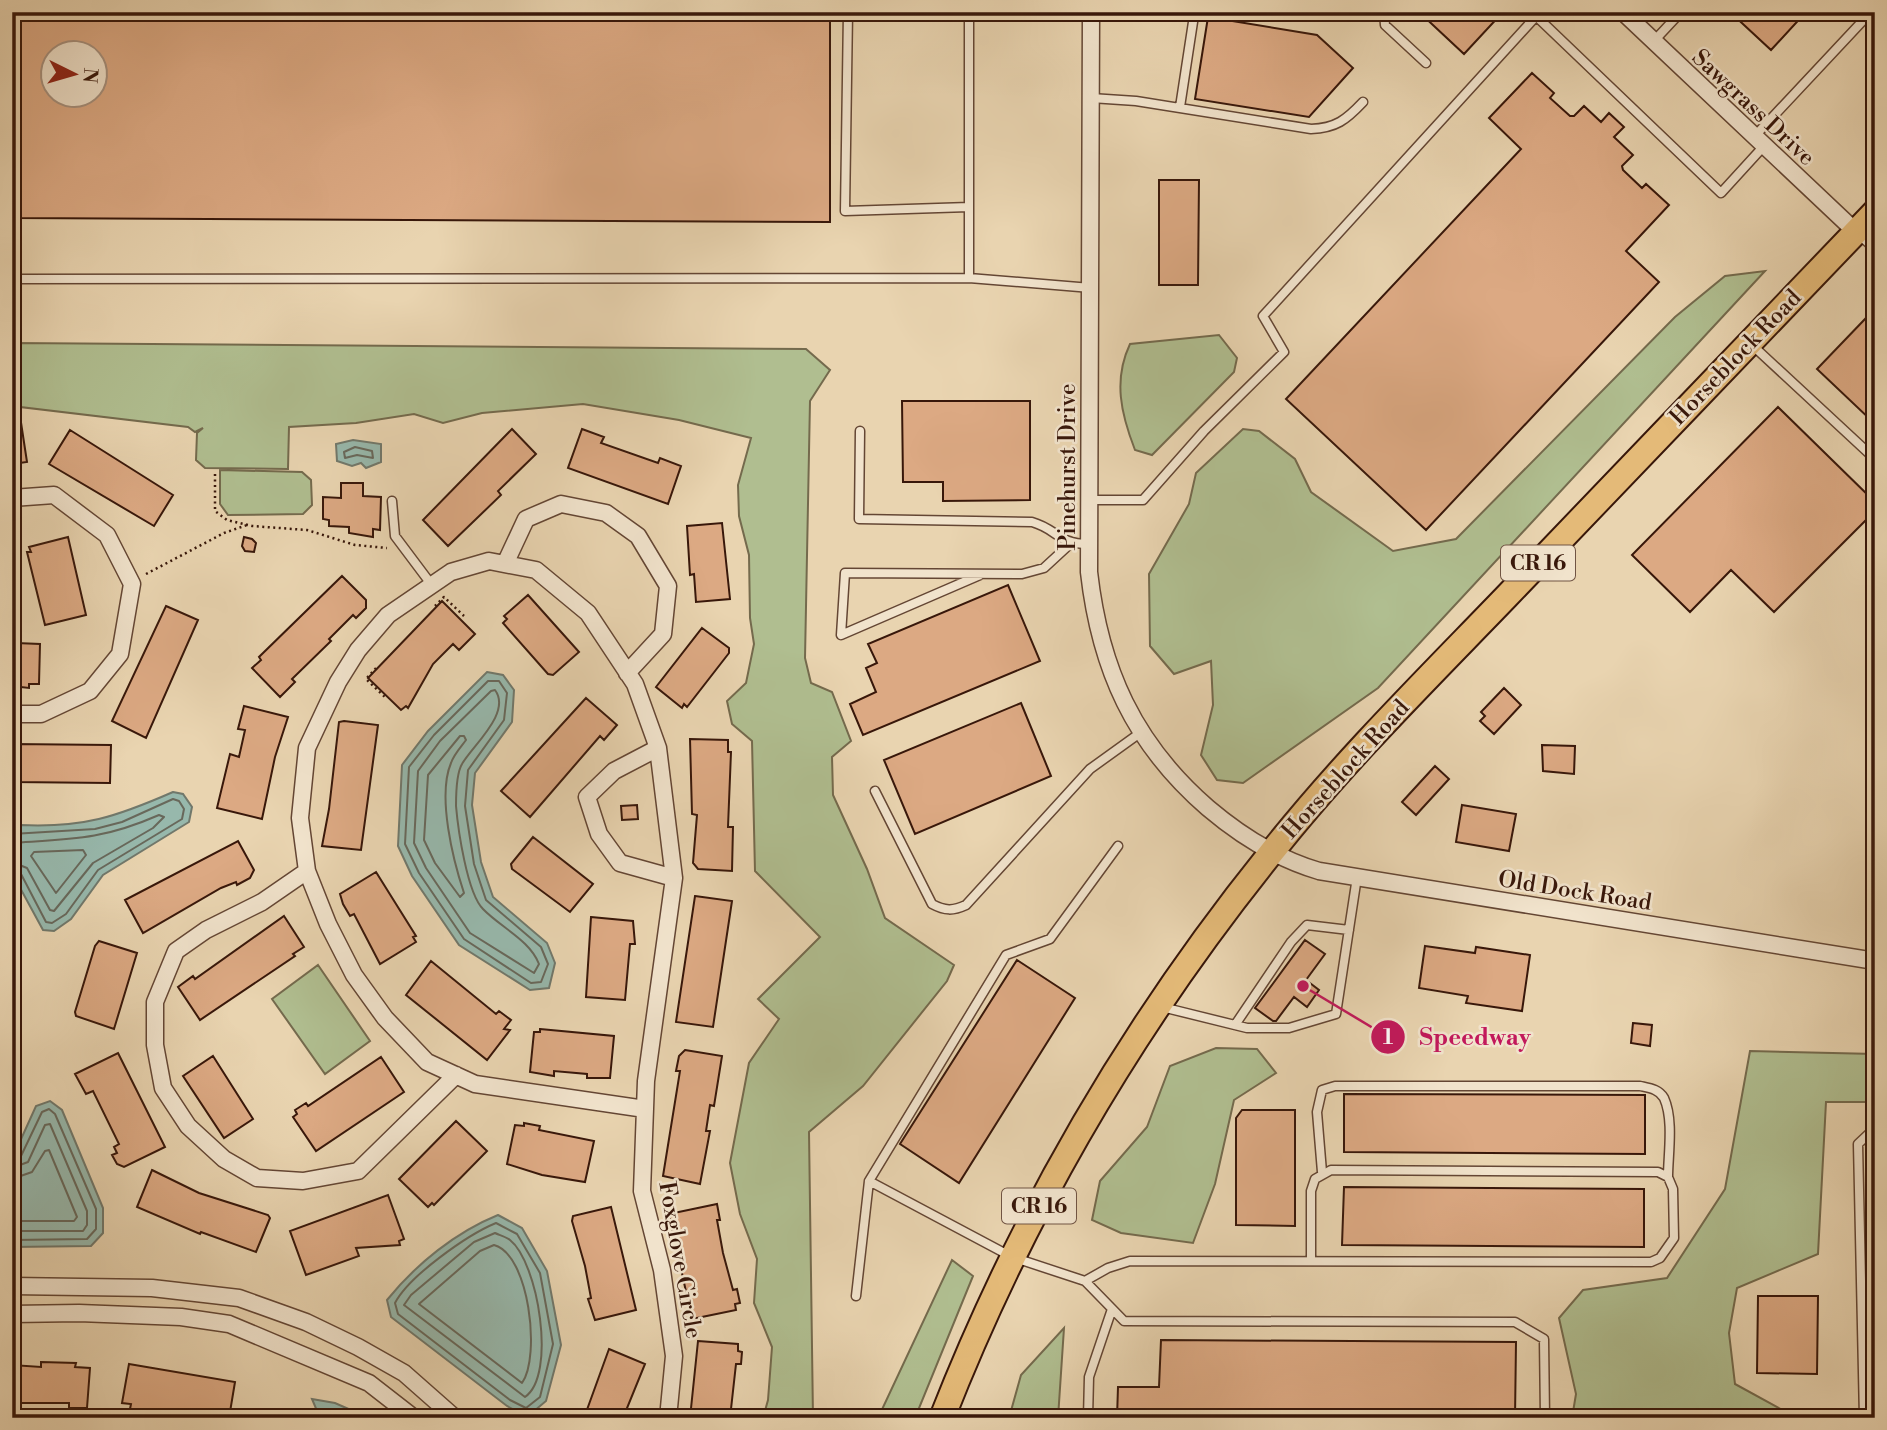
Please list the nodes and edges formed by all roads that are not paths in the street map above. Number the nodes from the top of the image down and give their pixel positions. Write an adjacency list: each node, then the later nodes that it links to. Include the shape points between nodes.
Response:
1 (848, 12): 17 (lane, via 845,211)
2 (969, 12): 17 (lane)
3 (1091, 12): 13 (street, Pinehurst Drive)
4 (1384, 12): 12 (lane, via 1385,25)
5 (1623, 12): 11 (street, Sawgrass Drive)
6 (1681, 12): 11 (lane)
7 (1871, 12): 9 (lane)
8 (1538, 14): 16 (lane, via 1721,193); 28 (lane, via 1263,316 1284,352 1143,500)
9 (1864, 16): 16 (lane)
10 (1193, 22): 15 (lane)
11 (1653, 41): 16 (street, Sawgrass Drive)
12 (1426, 63)
13 (1091, 98): 15 (lane); 23 (street, Pinehurst Drive)
14 (1363, 102): 15 (lane, via 1331,128 1311,129)
15 (1181, 107)
16 (1758, 142): 19 (street, Sawgrass Drive)
17 (969, 207): 21 (lane)
18 (1875, 212): 19 (main road, Horseblock Road / CR 16)
19 (1856, 232): 20 (lane); 24 (main road, Horseblock Road / CR 16)
20 (1875, 249)
21 (969, 278): 22 (lane); 23 (lane)
22 (12, 279)
23 (1091, 288): 28 (street, Pinehurst Drive)
24 (1749, 342): 26 (lane); 41 (main road, Horseblock Road / CR 16, via 1372,737)
25 (860, 431): 30 (lane, via 859,519 1032,522)
26 (1875, 459)
27 (12, 498): 36 (street, via 54,495 107,535 132,584 120,654 90,691 41,714)
28 (1088, 500): 31 (street, Pinehurst Drive)
29 (392, 501): 34 (lane, via 395,536)
30 (1070, 544): 31 (lane); 33 (lane, via 1033,572)
31 (1088, 544): 37 (street, Pinehurst Drive, via 1092,600 1102,644)
32 (505, 564): 34 (street, Foxglove Circle, via 489,561 451,572); 35 (street, Foxglove Circle, via 536,570 588,613); 35 (street, via 526,519 561,504 606,513 638,536 668,586 663,635)
33 (980, 575): 33 (lane, via 845,573 841,635 904,607)
34 (431, 584): 42 (street, Foxglove Circle, via 388,615 358,650 307,748 300,818)
35 (627, 673): 38 (street, Foxglove Circle)
36 (12, 714)
37 (1140, 733): 39 (lane, via 1090,769 966,905 954,910 932,904); 41 (street, Pinehurst Drive, via 1195,797)
38 (658, 748): 44 (street, Foxglove Circle); 44 (street, via 614,771 587,797 599,835 621,863)
39 (875, 791)
40 (1118, 846): 54 (lane, via 1050,939 1006,955)
41 (1271, 852): 43 (street, Old Dock Road, via 1319,871); 47 (main road, Horseblock Road / CR 16)
42 (307, 871): 49 (street, Foxglove Circle, via 328,924 361,986 427,1062); 49 (street, via 176,951 155,1002 155,1045 163,1088 188,1126 224,1159 257,1178 303,1181 358,1171)
43 (1357, 877): 45 (lane); 46 (street, Old Dock Road)
44 (674, 878): 50 (street, Foxglove Circle)
45 (1349, 930): 48 (lane, via 1307,925); 48 (lane, via 1336,1014 1289,1028)
46 (1875, 961)
47 (1159, 1006): 48 (lane); 55 (main road, Horseblock Road / CR 16, via 1073,1144)
48 (1235, 1025)
49 (456, 1075): 50 (street, Foxglove Circle, via 475,1084)
50 (645, 1109): 64 (street, Foxglove Circle, via 642,1191 662,1270 674,1356)
51 (1875, 1128): 68 (lane, via 1858,1144)
52 (1322, 1172): 53 (lane, via 1658,1172); 53 (lane, via 1317,1112 1321,1090 1335,1086 1640,1086 1655,1089 1664,1097); 56 (lane, via 1311,1191)
53 (1668, 1177): 56 (lane, via 1673,1189 1674,1238 1668,1250 1651,1262)
54 (869, 1181): 55 (lane); 59 (lane)
55 (1012, 1257): 57 (lane); 65 (main road, Horseblock Road / CR 16)
56 (1311, 1261): 57 (lane, via 1130,1261)
57 (1084, 1281): 60 (lane)
58 (12, 1286): 63 (street, via 152,1287 239,1298 358,1347 404,1373)
59 (856, 1296)
60 (1112, 1309): 66 (lane, via 1089,1377); 67 (lane, via 1124,1321 1515,1322 1544,1339)
61 (12, 1314): 62 (street, via 181,1317 229,1324 369,1383)
62 (414, 1418)
63 (455, 1418)
64 (668, 1418)
65 (942, 1418)
66 (1088, 1418)
67 (1545, 1418)
68 (1864, 1418)

